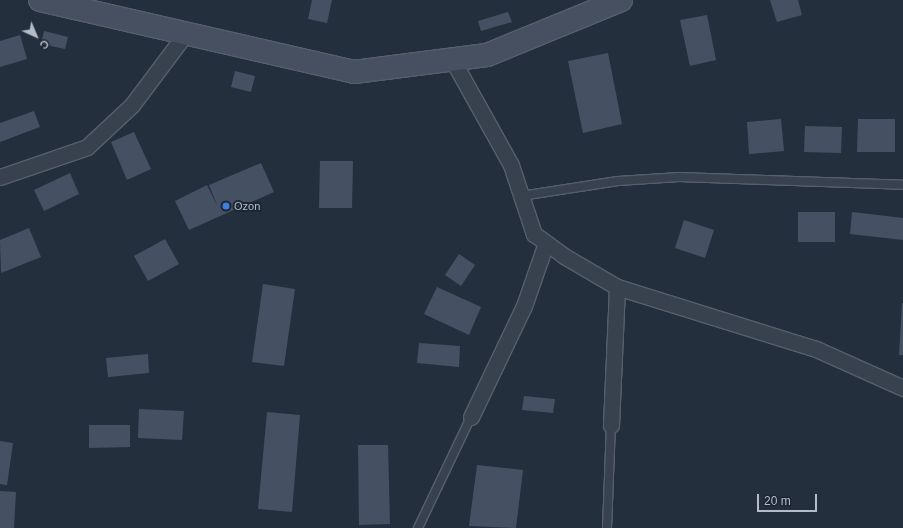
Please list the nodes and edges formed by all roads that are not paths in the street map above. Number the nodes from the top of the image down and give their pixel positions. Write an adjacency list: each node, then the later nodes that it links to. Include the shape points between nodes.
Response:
1 (40, 0): 3 (main road)
2 (622, 0): 4 (main road, via 487,55)
3 (186, 33): 4 (main road, via 354,72); 5 (street, via 132,105 87,147)
4 (452, 60): 7 (street, via 511,165)
5 (0, 177)
6 (903, 185): 7 (lane, via 678,177 618,181)
7 (522, 196): 8 (street, via 534,234)
8 (546, 243): 9 (street); 11 (street, via 524,306)
9 (617, 287): 10 (street, via 816,349); 12 (street)
10 (903, 388)
11 (471, 417): 13 (lane)
12 (611, 425): 14 (lane)
13 (418, 528)
14 (607, 528)

